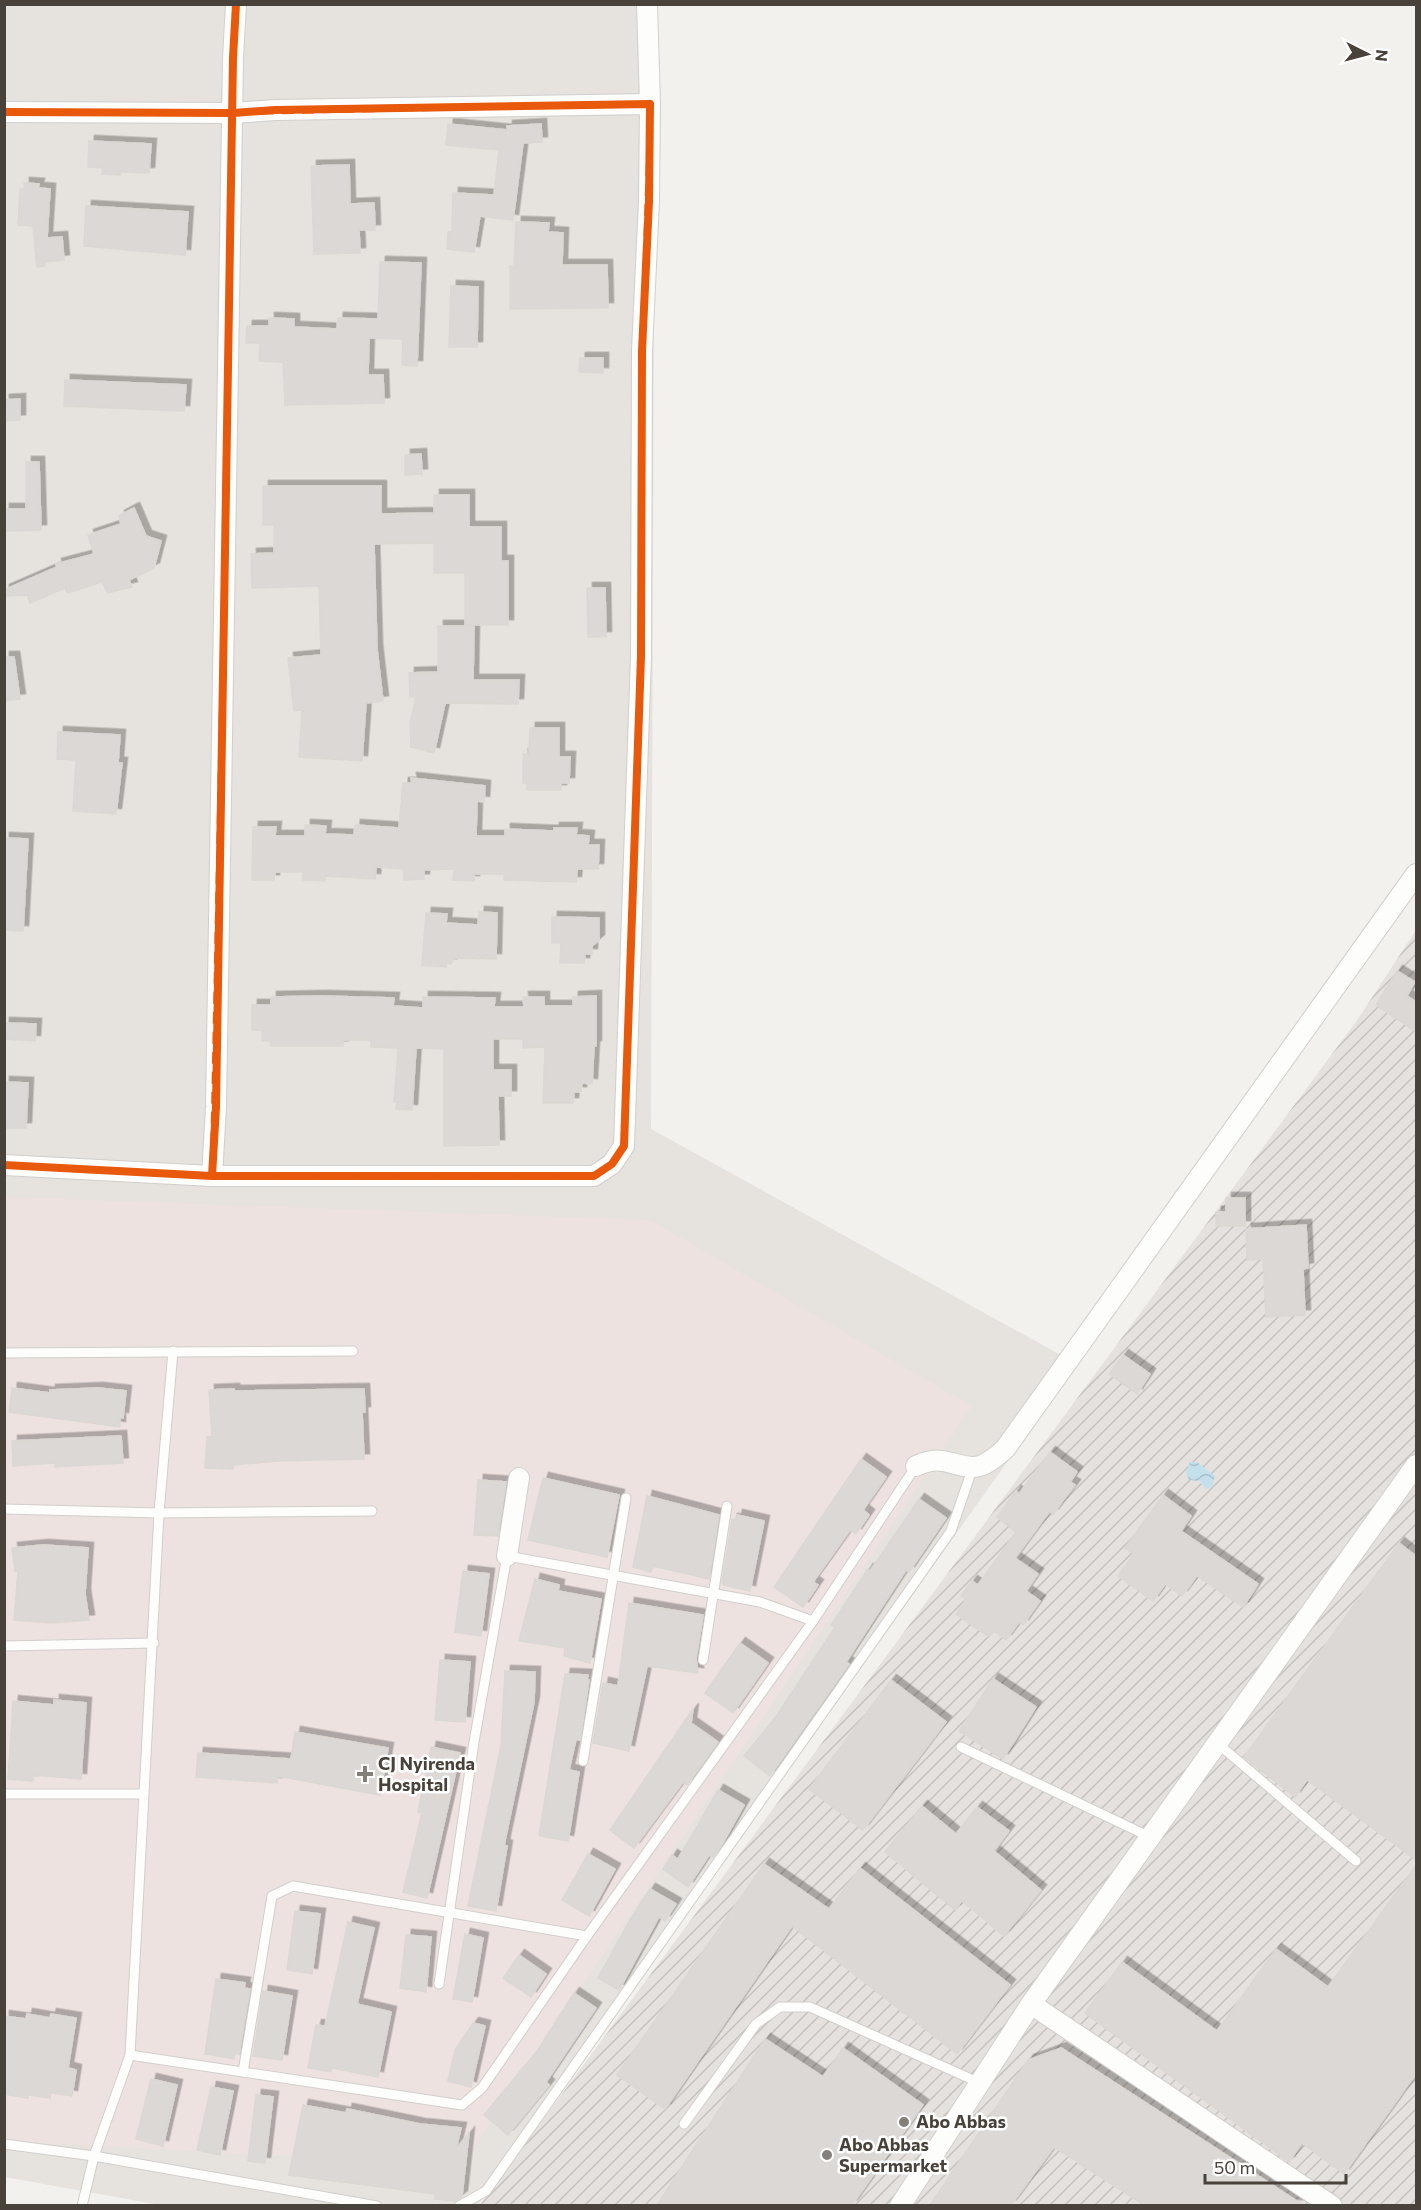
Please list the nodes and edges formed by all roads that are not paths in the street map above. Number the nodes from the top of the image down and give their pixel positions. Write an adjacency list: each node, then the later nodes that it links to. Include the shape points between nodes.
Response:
1 (236, 4): 5 (street)
2 (647, 4): 3 (street)
3 (650, 104): 5 (street); 8 (street, via 642,351 641,656 624,1146 612,1164 594,1176)
4 (4, 112): 5 (street)
5 (233, 113): 8 (street)
6 (1416, 874): 14 (street, via 1005,1449)
7 (4, 1165): 8 (street)
8 (212, 1176)
9 (353, 1351): 10 (lane)
10 (174, 1352): 11 (lane); 20 (lane)
11 (4, 1353)
12 (1416, 1465): 28 (street)
13 (916, 1466): 14 (street, via 930,1459); 24 (lane)
14 (973, 1467): 47 (lane, via 951,1531 486,2191)
15 (519, 1478): 21 (street)
16 (626, 1498): 22 (lane)
17 (727, 1506): 23 (lane)
18 (4, 1509): 20 (lane)
19 (372, 1511): 20 (lane)
20 (159, 1513): 25 (lane)
21 (507, 1556): 22 (lane); 35 (lane)
22 (613, 1574): 23 (lane); 30 (lane)
23 (713, 1592): 24 (lane, via 774,1606); 27 (lane)
24 (813, 1621): 36 (lane)
25 (154, 1643): 26 (lane); 32 (lane)
26 (4, 1646)
27 (703, 1660)
28 (1217, 1743): 33 (street); 34 (lane)
29 (961, 1747): 33 (lane)
30 (583, 1761)
31 (4, 1794): 32 (lane)
32 (143, 1794): 39 (lane)
33 (1150, 1837): 38 (street)
34 (1356, 1861)
35 (449, 1913): 36 (lane); 37 (lane); 40 (lane, via 293,1886 272,1896)
36 (587, 1936): 40 (lane, via 482,2088 462,2105)
37 (439, 1984)
38 (1031, 2004): 41 (street); 49 (street)
39 (130, 2055): 40 (lane); 44 (lane)
40 (243, 2072)
41 (980, 2083): 42 (lane, via 810,2007 780,2007 756,2024); 48 (street)
42 (684, 2124)
43 (4, 2144): 44 (lane)
44 (94, 2156): 45 (lane); 46 (lane)
45 (82, 2205)
46 (377, 2205)
47 (459, 2205)
48 (900, 2205)
49 (1332, 2205)

